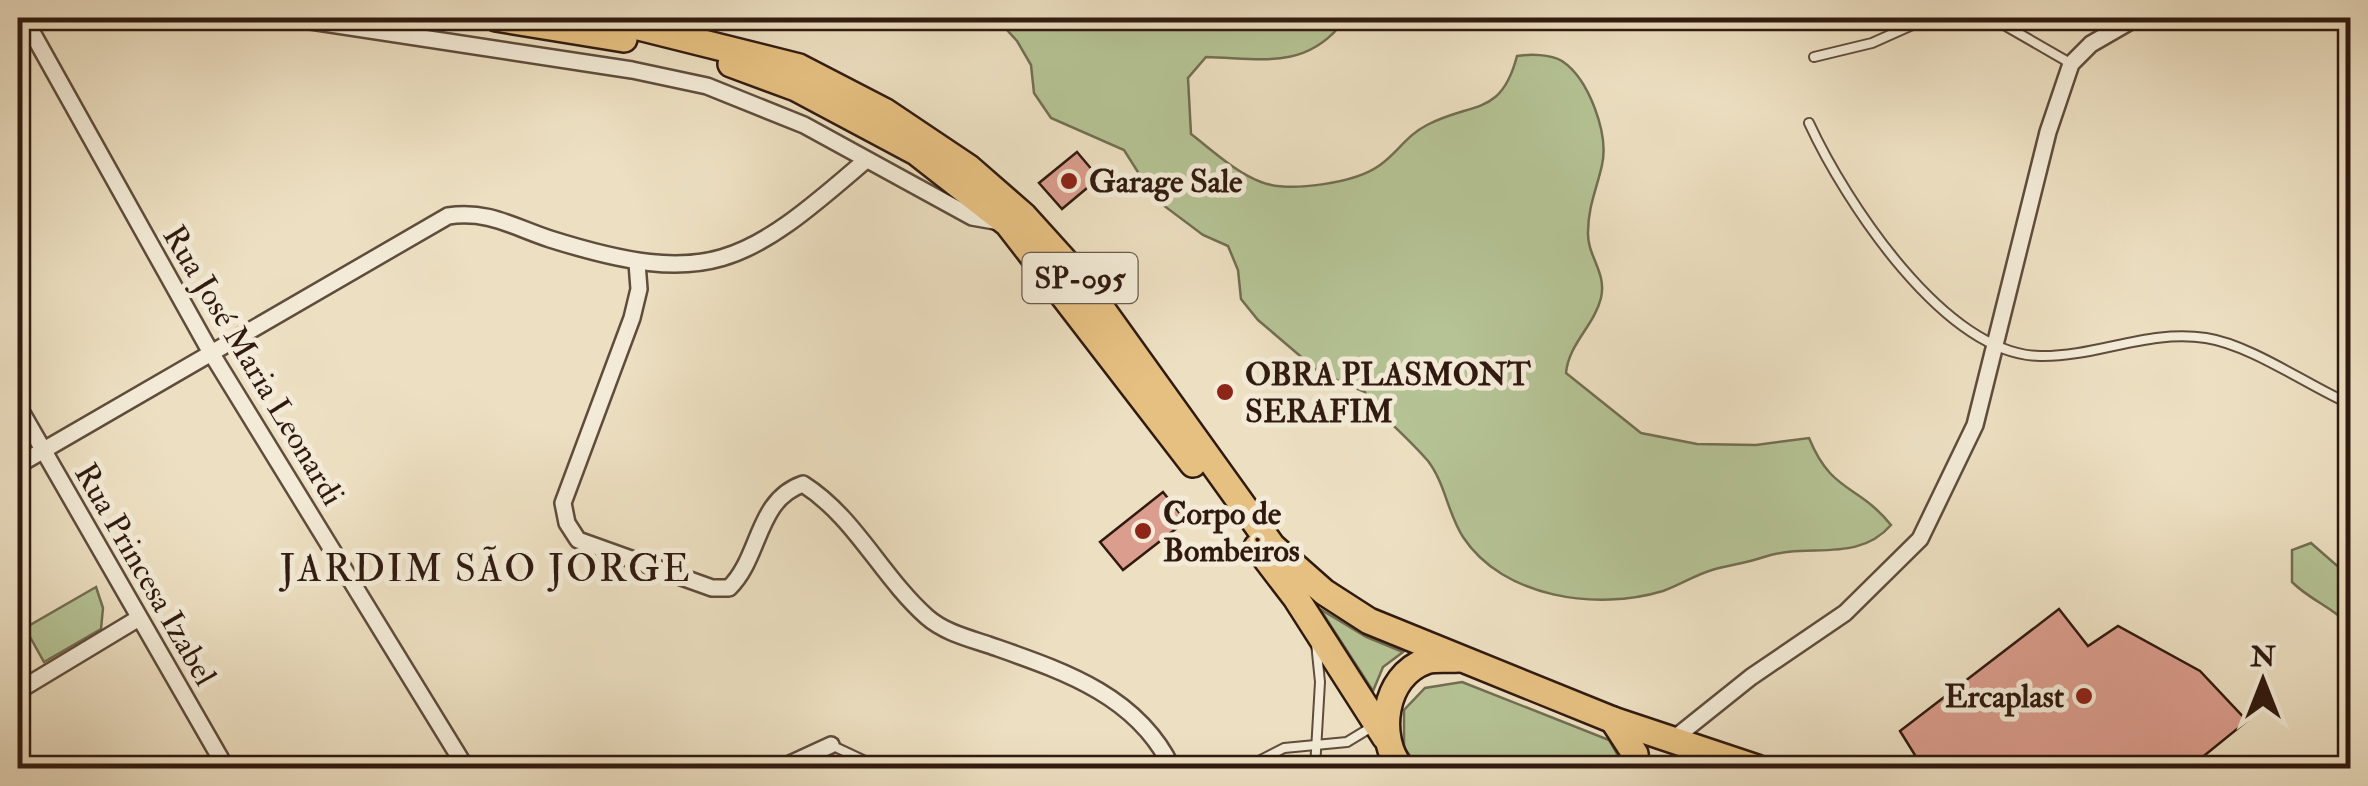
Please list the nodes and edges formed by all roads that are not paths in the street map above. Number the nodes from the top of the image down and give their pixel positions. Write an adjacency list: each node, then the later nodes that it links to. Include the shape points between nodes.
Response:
1 (24, 18): 9 (street, Rua José Maria Leonardi)
2 (38, 18): 9 (street)
3 (291, 18): 13 (street, via 707,86 804,125)
4 (496, 18): 14 (main road, SP-095, via 711,57 796,88 916,152)
5 (603, 18): 24 (main road, SP-095, via 799,68 884,111 969,168 1079,276 1272,546 1370,621)
6 (1928, 18): 10 (lane, via 1861,47)
7 (1992, 18): 11 (lane)
8 (2136, 18): 11 (street)
9 (32, 37): 17 (street, Rua José Maria Leonardi)
10 (1814, 57)
11 (2070, 64): 16 (street)
12 (1809, 123): 16 (lane, via 1845,193 1894,256 1953,317)
13 (866, 160): 14 (street, via 972,217); 15 (street, via 762,243 675,267)
14 (1008, 224): 23 (main road, SP-095)
15 (637, 264): 17 (street, via 502,218 448,216); 35 (street, via 632,318 563,503 578,540 728,588 744,571 770,506 802,484 827,500 927,617 950,632 1061,670 1126,706)
16 (1998, 348): 18 (lane, via 2038,356 2154,336 2210,338); 27 (street, via 1969,440 1920,539 1845,613)
17 (210, 351): 20 (street); 32 (street, Rua José Maria Leonardi)
18 (2350, 404)
19 (18, 406): 20 (street, Rua Princesa Izabel)
20 (43, 450): 21 (street); 22 (street, Rua Princesa Izabel)
21 (18, 465)
22 (140, 618): 25 (street); 31 (street, Rua Princesa Izabel)
23 (1314, 624): 29 (lane, via 1320,682); 30 (main road, SP-095)
24 (1466, 658): 26 (main road, SP-095); 30 (main road, via 1425,662 1403,677 1393,690)
25 (18, 690)
26 (1613, 720): 27 (main road, SP-095); 38 (main road)
27 (1671, 741): 39 (main road, SP-095)
28 (831, 744): 33 (street); 34 (lane)
29 (1316, 746): 30 (lane); 36 (lane, via 1284,748); 37 (lane)
30 (1388, 746)
31 (226, 768)
32 (466, 768)
33 (781, 768)
34 (880, 768)
35 (1172, 768)
36 (1245, 768)
37 (1315, 768)
38 (1637, 768)
39 (1757, 768)

